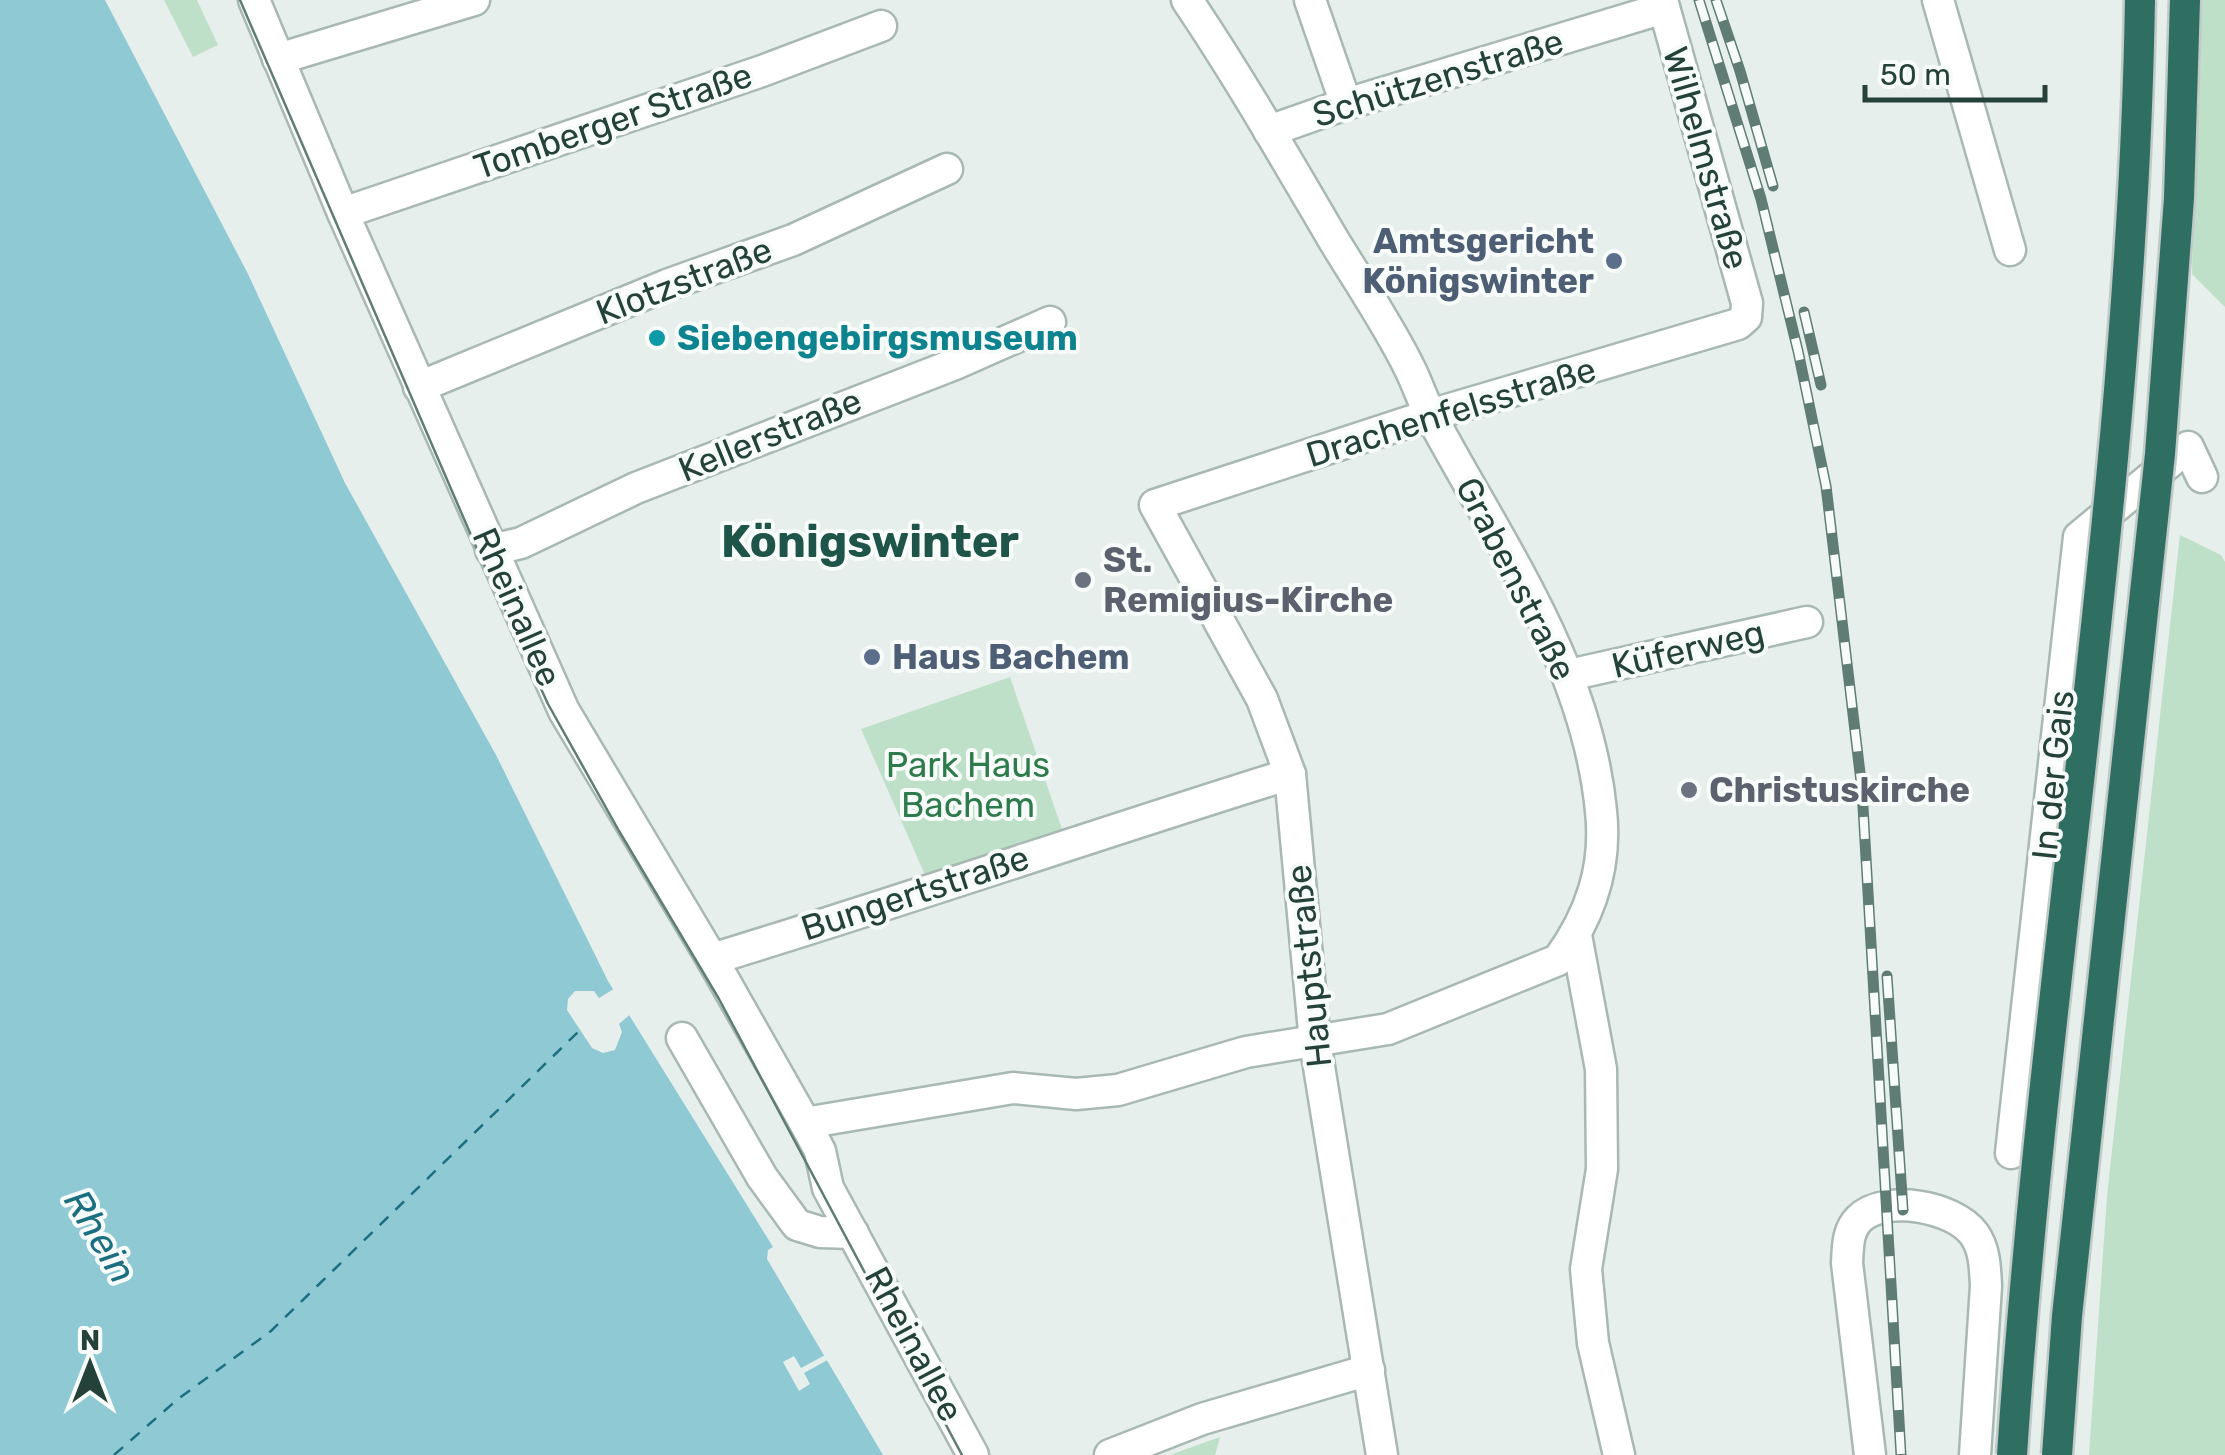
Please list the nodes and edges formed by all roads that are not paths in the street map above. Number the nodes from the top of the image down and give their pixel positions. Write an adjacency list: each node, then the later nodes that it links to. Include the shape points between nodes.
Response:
1 (254, 0): 10 (street, Rheinallee)
2 (474, 0): 10 (street)
3 (1187, 0): 12 (street, Grabenstraße)
4 (1310, 0): 11 (street)
5 (1938, 0): 15 (street)
6 (2140, 0): 42 (highway, bridge, via 2114,451 2022,1302)
7 (2185, 0): 43 (highway, bridge, via 2160,454)
8 (1663, 4): 11 (street, Schützenstraße); 16 (street, Wilhelmstraße)
9 (881, 26): 14 (street, Tomberger Straße)
10 (278, 59): 14 (street, Rheinallee)
11 (1346, 104): 12 (street, Schützenstraße)
12 (1270, 131): 19 (street, Grabenstraße)
13 (947, 170): 18 (street, Klotzstraße, via 794,240)
14 (343, 214): 18 (street, Rheinallee)
15 (2010, 250)
16 (1746, 317): 19 (street, Drachenfelsstraße)
17 (1050, 322): 22 (street, Kellerstraße)
18 (419, 386): 22 (street, Rheinallee)
19 (1430, 415): 21 (street, Drachenfelsstraße); 24 (street, Grabenstraße, via 1510,553)
20 (2202, 477): 31 (street, In der Gais, via 2188,447 2080,536)
21 (1155, 506): 25 (street, Hauptstraße, via 1262,699)
22 (491, 550): 27 (street, Rheinallee, via 564,711)
23 (1808, 622): 24 (street, Küferweg)
24 (1569, 676): 26 (street, Grabenstraße, via 1602,812 1601,868)
25 (1290, 774): 27 (street, Bungertstraße); 29 (street, Hauptstraße)
26 (1576, 935): 29 (street, Grabenstraße, via 1558,960 1388,1028); 39 (street, via 1600,1069 1602,1170 1586,1269 1594,1343)
27 (712, 959): 30 (street, Rheinallee)
28 (682, 1038): 32 (street, Rheinallee)
29 (1315, 1042): 30 (street, Grabenstraße, via 1246,1052 1118,1090 1013,1088); 35 (street, Hauptstraße)
30 (805, 1123): 33 (street, Rheinallee)
31 (2010, 1154)
32 (770, 1187): 33 (street, via 803,1200); 34 (street, Rheinallee, via 797,1225)
33 (828, 1188): 34 (street, Rheinallee)
34 (853, 1233): 36 (street, Rheinallee)
35 (1369, 1370): 37 (street, via 1202,1419); 38 (street, Hauptstraße)
36 (974, 1455)
37 (1110, 1455)
38 (1382, 1455)
39 (1619, 1455)
40 (1870, 1455): 41 (street, via 1848,1240 1860,1218 1875,1209 1916,1206 1960,1220 1985,1262)
41 (1975, 1455)
42 (2012, 1455)
43 (2056, 1455)

